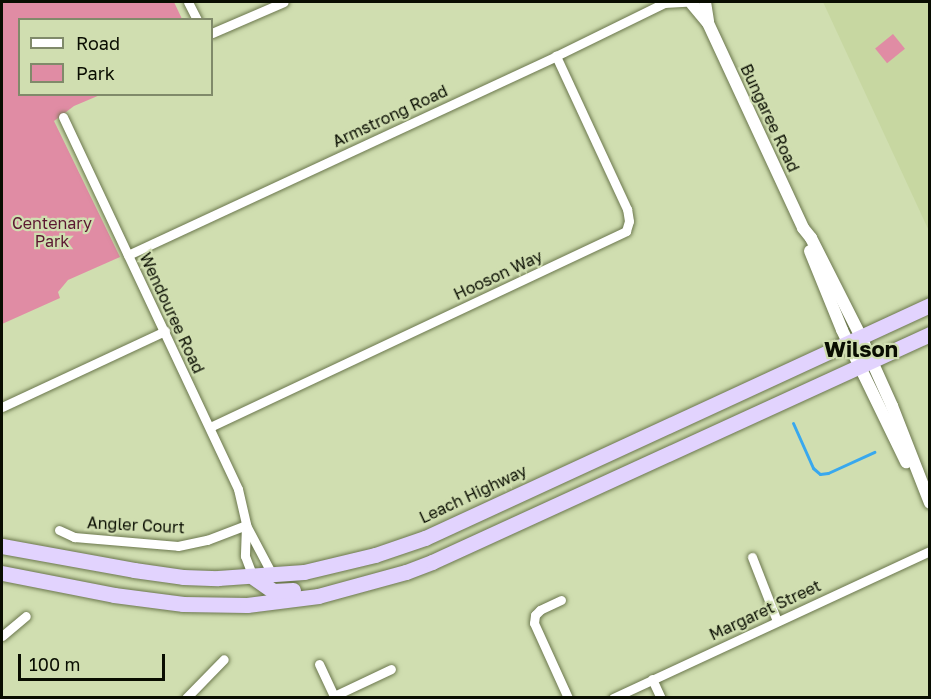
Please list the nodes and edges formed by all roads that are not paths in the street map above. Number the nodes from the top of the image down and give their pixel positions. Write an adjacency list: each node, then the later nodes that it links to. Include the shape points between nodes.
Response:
1 (188, 2): 5 (street)
2 (284, 2): 6 (street)
3 (665, 2): 4 (street, Armstrong Road); 7 (street, Armstrong Road)
4 (694, 2): 13 (street, Bungaree Road, via 708,23 811,238)
5 (196, 18)
6 (213, 33)
7 (556, 56): 9 (street, Armstrong Road); 16 (street, Hooson Way, via 627,209 626,231)
8 (63, 117): 9 (street, Wendouree Road)
9 (128, 255): 11 (street, Wendouree Road)
10 (930, 305): 13 (highway, Leach Highway)
11 (165, 331): 15 (street); 16 (street, Wendouree Road)
12 (930, 334): 14 (highway)
13 (854, 340): 14 (street, Bungaree Road); 24 (highway, Leach Highway, via 424,538 328,567)
14 (866, 365): 17 (street, Bungaree Road, via 910,471); 26 (highway, via 432,562)
15 (2, 406)
16 (210, 427): 18 (street, Wendouree Road, via 238,489)
17 (930, 503)
18 (246, 525): 19 (street, Angler Court, via 178,546 74,537); 24 (street, Wendouree Road); 25 (street, Wendouree Road, via 245,556)
19 (59, 531)
20 (2, 546): 25 (highway, Leach Highway, via 183,577)
21 (930, 551): 29 (street, Margaret Street)
22 (752, 557): 29 (street)
23 (2, 573): 26 (highway, via 183,604 272,602 318,596)
24 (273, 576): 25 (highway, Leach Highway)
25 (253, 577): 26 (highway, via 273,591)
26 (365, 583)
27 (561, 600): 37 (street, via 540,610 534,623)
28 (26, 616): 30 (street)
29 (777, 621): 34 (street, Margaret Street)
30 (2, 636)
31 (224, 659): 36 (street)
32 (320, 664): 35 (street)
33 (391, 669): 35 (street)
34 (652, 679): 38 (street, Margaret Street); 39 (street)
35 (334, 697)
36 (186, 698)
37 (568, 698)
38 (613, 698)
39 (661, 698)

